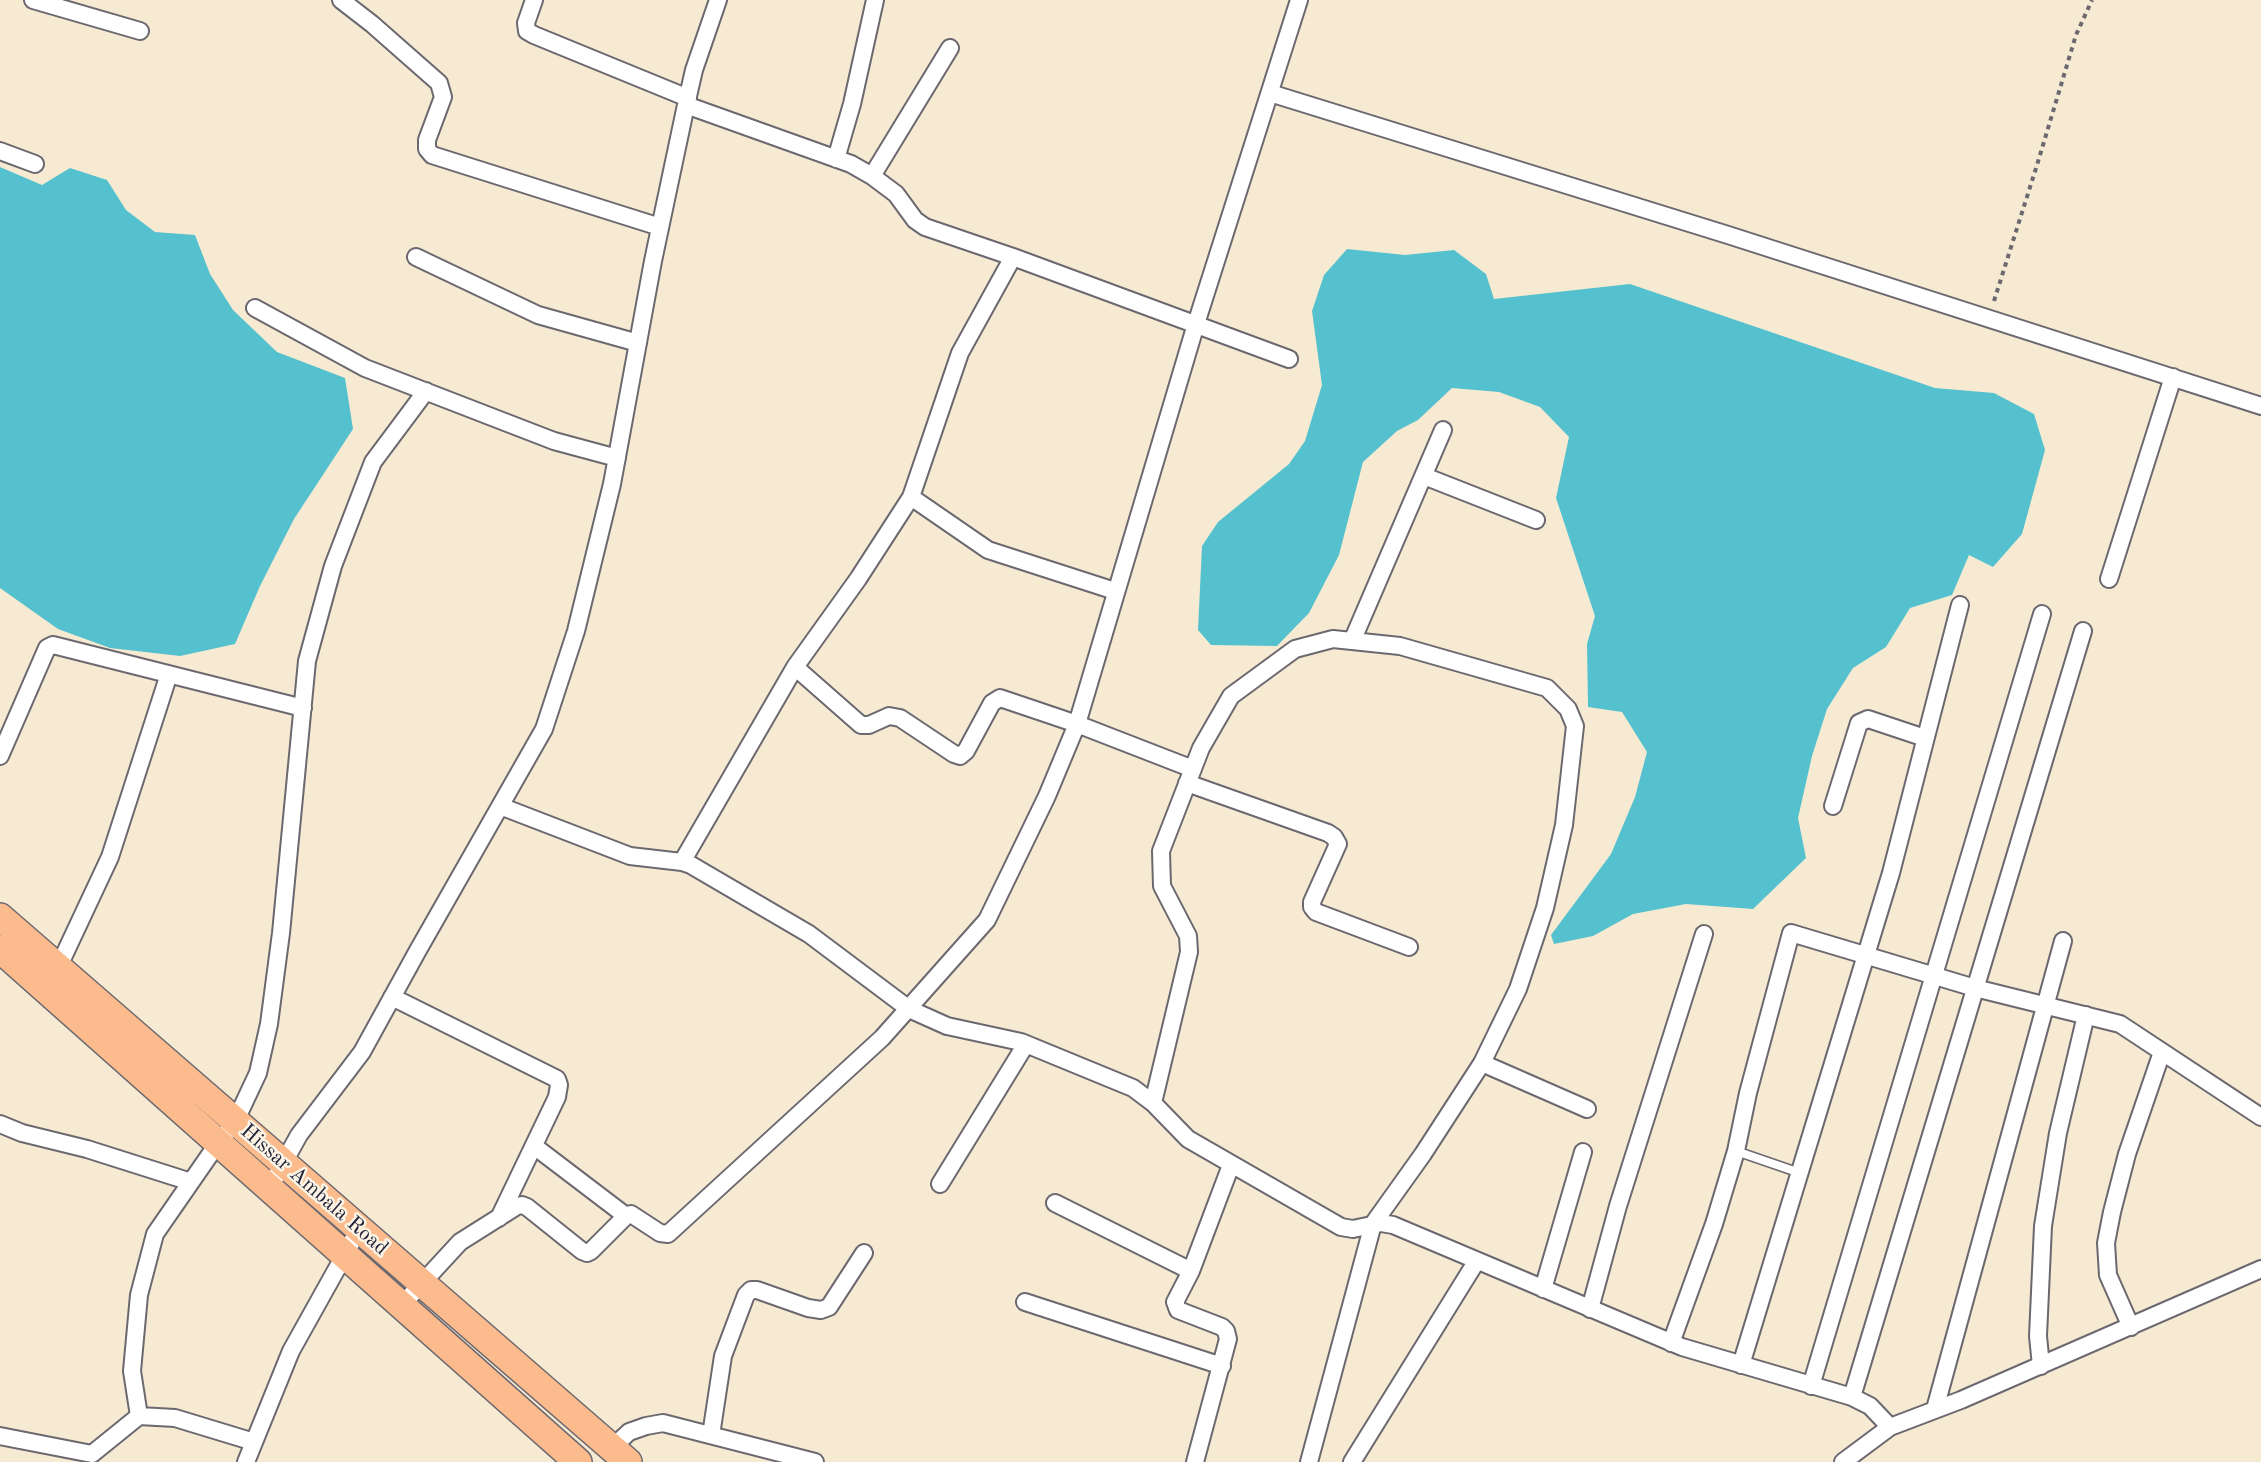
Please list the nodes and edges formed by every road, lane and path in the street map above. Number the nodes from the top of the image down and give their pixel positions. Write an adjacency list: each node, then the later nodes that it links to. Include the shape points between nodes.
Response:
1 (33, 0): 8 (street)
2 (341, 0): 16 (street, via 439,83 443,97 427,140 432,155)
3 (534, 0): 11 (street, via 526,31)
4 (718, 0): 11 (street)
5 (875, 0): 13 (street)
6 (1299, 0): 10 (street)
7 (2092, 0): 20 (path, via 2076,35)
8 (140, 31)
9 (951, 48): 15 (street)
10 (1270, 93): 20 (street); 21 (street)
11 (687, 102): 13 (street); 16 (street)
12 (0, 151): 14 (street)
13 (836, 159): 15 (street)
14 (35, 164)
15 (872, 176): 18 (street, via 896,194 925,227)
16 (660, 227): 22 (street)
17 (416, 257): 22 (street, via 538,315)
18 (1012, 257): 21 (street); 30 (street, via 960,353)
19 (255, 308): 25 (street, via 365,368)
20 (1988, 318): 24 (street)
21 (1196, 324): 23 (street); 33 (street)
22 (638, 343): 28 (street)
23 (1288, 359)
24 (2173, 377): 26 (street); 32 (street)
25 (426, 391): 28 (street, via 554,441); 40 (street, via 373,462 350,516 307,661)
26 (2261, 406)
27 (1443, 430): 29 (street)
28 (617, 458): 45 (street, via 576,631 544,729)
29 (1424, 476): 31 (street); 37 (street)
30 (911, 497): 33 (street, via 988,550); 38 (street)
31 (1536, 520)
32 (2109, 579)
33 (1115, 591): 41 (street)
34 (1960, 605): 42 (street)
35 (2042, 614): 55 (street)
36 (2084, 631): 56 (street)
37 (1353, 639): 44 (street, via 1333,639 1294,649 1232,696 1201,748); 63 (street, via 1400,646 1547,688 1568,709 1575,726 1564,825 1545,908 1518,989)
38 (795, 667): 41 (street, via 861,725 890,716 900,718 960,756 992,703 1000,698); 47 (street)
39 (169, 674): 40 (street); 43 (street, via 53,645 47,648); 54 (street, via 110,857)
40 (303, 708): 67 (street, via 269,1024 258,1073)
41 (1077, 724): 44 (street); 59 (street, via 987,920)
42 (1925, 738): 46 (street, via 1868,719 1859,723); 53 (street)
43 (0, 756)
44 (1190, 776): 51 (street, via 1334,837 1338,844 1312,907 1316,912); 64 (street, via 1161,851 1162,886 1188,936 1189,952)
45 (500, 806): 47 (street, via 630,856); 57 (street)
46 (1833, 806)
47 (682, 862): 59 (street, via 809,934)
48 (0, 919): 54 (main road, Hissar Ambala Road)
49 (1704, 934): 93 (street, via 1621,1194)
50 (2063, 941): 58 (street)
51 (1409, 947)
52 (0, 949): 69 (main road, Hissar Ambala Road)
53 (1866, 956): 55 (street); 71 (street, via 1791,933); 75 (street)
54 (58, 968): 67 (main road, Hissar Ambala Road)
55 (1935, 975): 56 (street); 99 (street)
56 (1975, 988): 58 (street); 100 (street)
57 (392, 997): 70 (street, via 557,1079 557,1097); 73 (street, via 362,1052 299,1135)
58 (2046, 1006): 60 (street); 101 (street)
59 (909, 1009): 61 (street, via 947,1026); 80 (street, via 668,1234 631,1214)
60 (2086, 1016): 62 (street, via 2120,1024); 98 (street, via 2058,1132 2043,1226 2037,1335)
61 (1026, 1044): 64 (street, via 1117,1080); 77 (street)
62 (2162, 1052): 66 (street); 94 (street, via 2127,1154 2106,1243 2108,1275)
63 (1482, 1063): 65 (street); 82 (street)
64 (1153, 1103): 74 (street, via 1188,1139)
65 (1587, 1109)
66 (2261, 1117)
67 (235, 1122): 69 (street); 73 (main road, Hissar Ambala Road)
68 (0, 1124): 76 (street)
69 (218, 1143): 76 (street); 78 (main road, Hissar Ambala Road)
70 (534, 1146): 80 (street); 81 (street)
71 (1736, 1151): 75 (lane); 95 (street)
72 (1584, 1152): 90 (street)
73 (283, 1163): 78 (street); 83 (main road, Hissar Ambala Road)
74 (1231, 1165): 82 (street, via 1341,1227); 88 (street)
75 (1800, 1173): 96 (street)
76 (191, 1182): 102 (street, via 155,1234 139,1295 132,1371)
77 (940, 1184)
78 (269, 1189): 85 (main road, Hissar Ambala Road)
79 (1055, 1203): 88 (street)
80 (626, 1216): 81 (street, via 587,1252 522,1205)
81 (499, 1219): 89 (street, via 460,1242)
82 (1373, 1224): 86 (street, via 1393,1225); 113 (street)
83 (359, 1229): 85 (street); 89 (main road, Hissar Ambala Road)
84 (864, 1253): 104 (street, via 830,1307 808,1308 757,1290 746,1295 723,1356)
85 (344, 1256): 92 (main road, Hissar Ambala Road); 106 (street, via 291,1352)
86 (1476, 1262): 90 (street); 114 (street)
87 (2261, 1269): 94 (street)
88 (1191, 1271): 97 (street, via 1175,1306 1226,1331)
89 (422, 1284): 92 (street); 107 (main road, Hissar Ambala Road)
90 (1543, 1289): 93 (street)
91 (1025, 1302): 97 (street)
92 (401, 1306): 110 (main road, Hissar Ambala Road)
93 (1590, 1309): 95 (street)
94 (2131, 1328): 98 (street)
95 (1671, 1343): 96 (street)
96 (1741, 1365): 99 (street)
97 (1222, 1366): 112 (street)
98 (2041, 1366): 101 (street)
99 (1811, 1386): 100 (street)
100 (1852, 1397): 103 (street, via 1870,1406)
101 (1935, 1409): 103 (street)
102 (139, 1416): 106 (street, via 175,1418); 108 (street)
103 (1890, 1427): 115 (street)
104 (711, 1435): 107 (street, via 663,1423 646,1426 629,1432); 111 (street)
105 (0, 1436): 108 (street)
106 (255, 1442): 109 (street)
107 (620, 1455)
108 (89, 1458)
109 (246, 1462)
110 (578, 1462)
111 (815, 1462)
112 (1195, 1462)
113 (1309, 1462)
114 (1352, 1462)
115 (1843, 1462)

